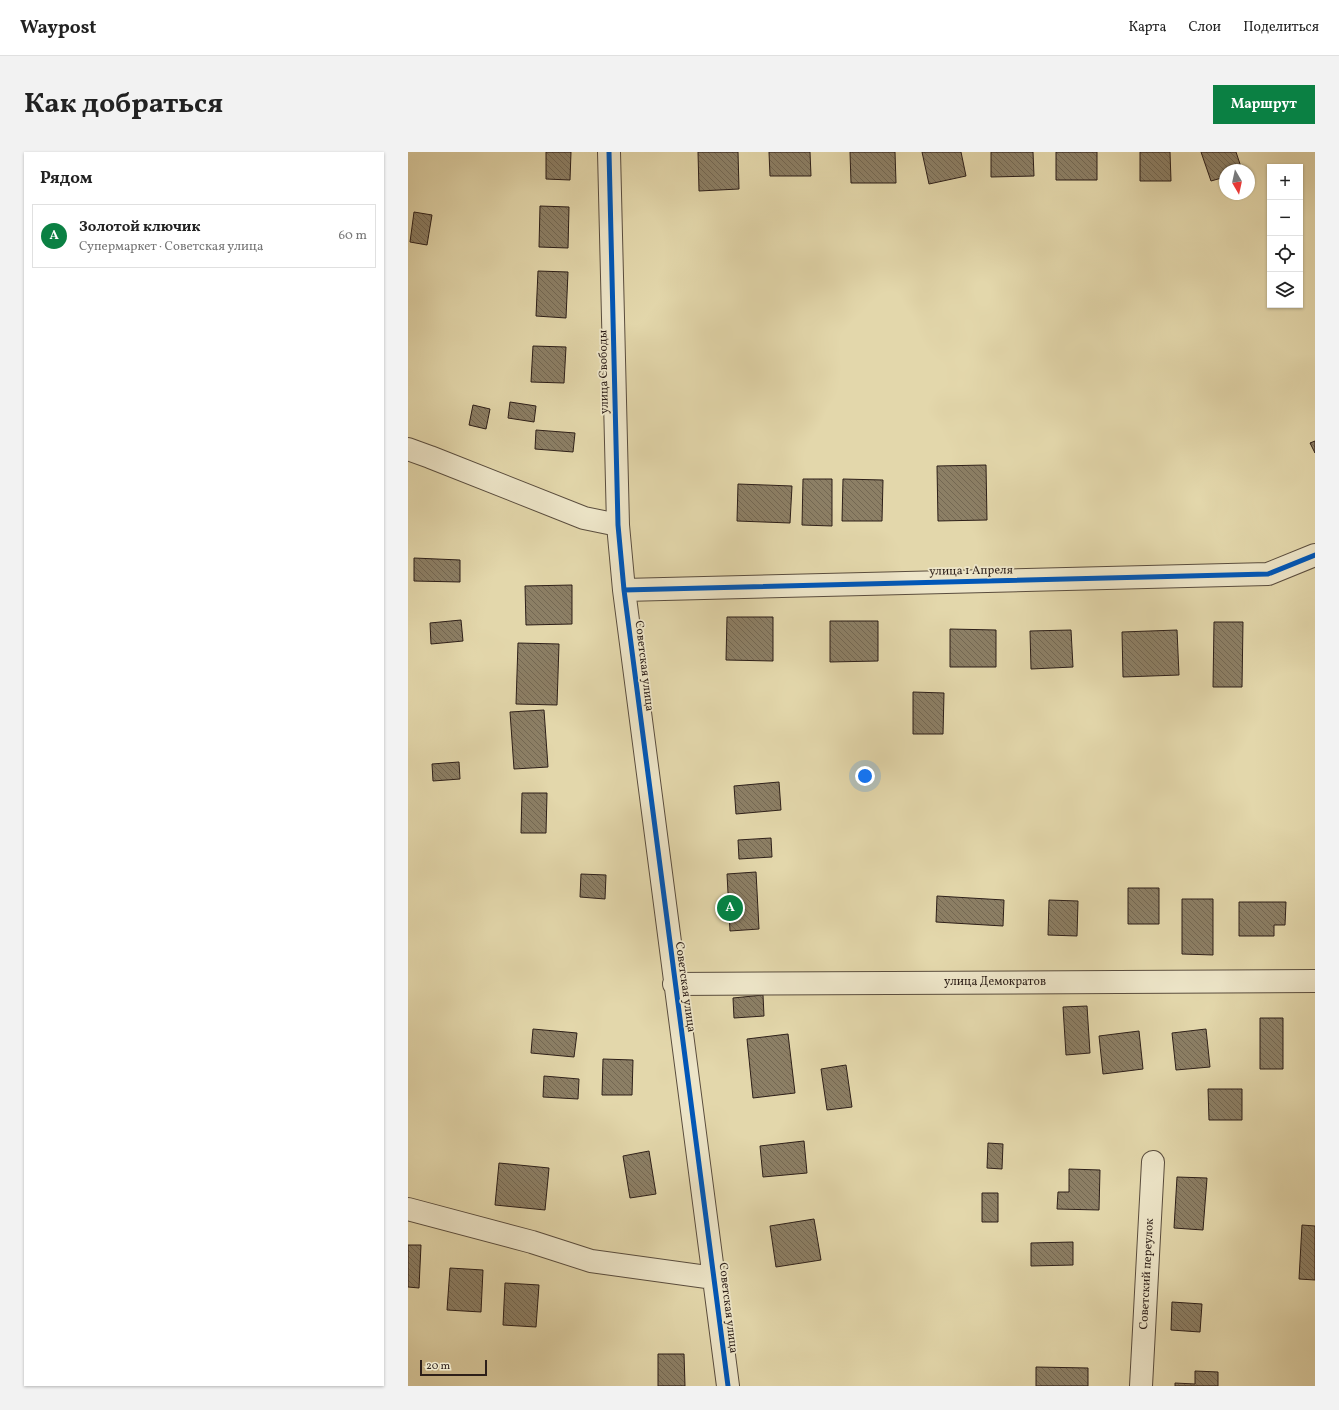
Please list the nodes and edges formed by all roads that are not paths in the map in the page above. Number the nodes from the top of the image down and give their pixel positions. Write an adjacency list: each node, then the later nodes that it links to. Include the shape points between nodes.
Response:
1 (609, 152): 3 (street, улица Свободы)
2 (408, 450): 3 (street, via 584,518)
3 (618, 525): 5 (street, улица Свободы)
4 (1315, 555): 5 (street, улица 1 Апреля, via 1268,574)
5 (624, 590): 7 (street, Советская улица)
6 (1315, 981): 7 (street, улица Демократов)
7 (674, 984): 10 (street, Советская улица)
8 (1153, 1162): 12 (street, Советский переулок)
9 (408, 1209): 10 (street, via 532,1242 591,1261)
10 (714, 1278): 11 (street, Советская улица)
11 (728, 1386)
12 (1141, 1386)

